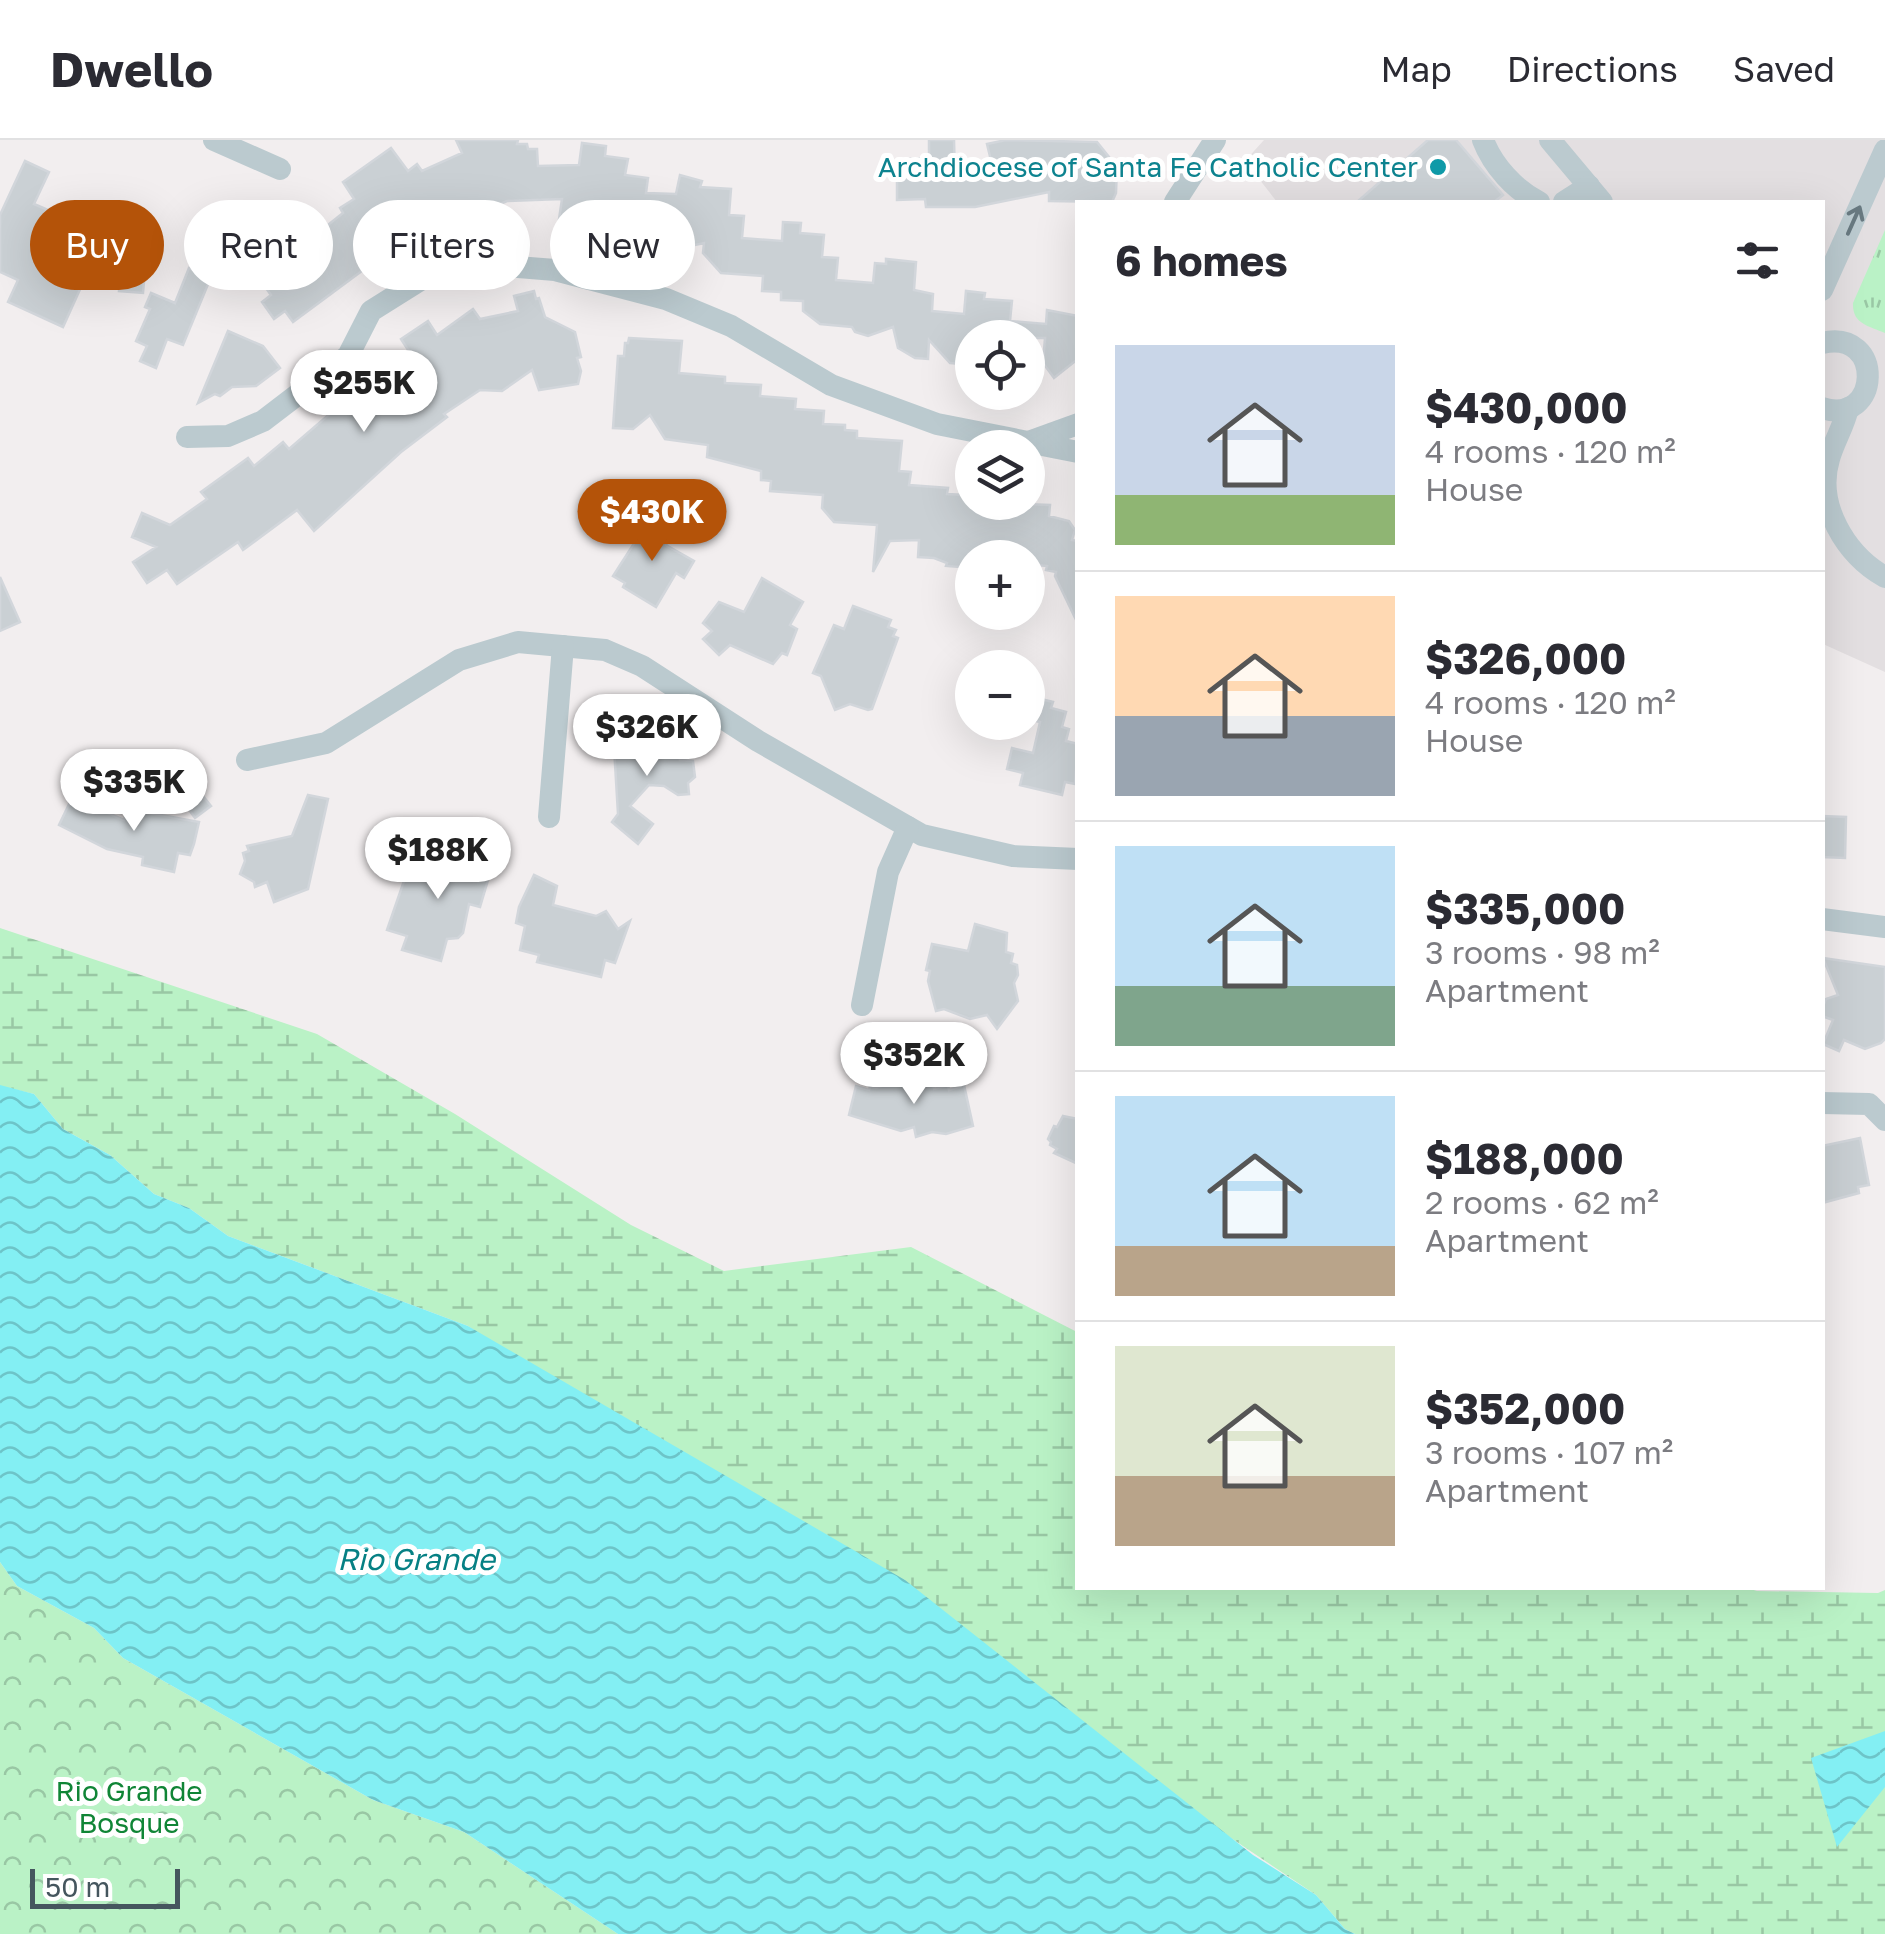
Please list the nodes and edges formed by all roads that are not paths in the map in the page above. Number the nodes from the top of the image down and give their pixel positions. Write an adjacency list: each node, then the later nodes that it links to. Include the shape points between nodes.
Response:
1 (214, 140): 6 (street)
2 (1215, 140): 8 (street)
3 (1483, 140): 9 (street, via 1508,179)
4 (1550, 140): 7 (street)
5 (1885, 150): 10 (street, one-way to 5)
6 (280, 169)
7 (1595, 194)
8 (1176, 200)
9 (1537, 200)
10 (1825, 283)
11 (1825, 342): 12 (street, via 1854,346 1868,362 1865,394)
12 (1848, 408): 13 (street); 20 (street, via 1828,460 1826,498 1842,538)
13 (1825, 410)
14 (1075, 425): 16 (street)
15 (970, 430): 17 (street, via 831,385 731,326 666,299 555,270 480,264 430,274 370,311 348,356 264,421 228,436)
16 (1045, 436)
17 (187, 437)
18 (1045, 444): 19 (street)
19 (1075, 451)
20 (1885, 577)
21 (562, 646): 22 (street, via 518,642 459,660 326,744); 23 (street); 24 (street, via 605,650 642,666)
22 (247, 760)
23 (549, 817)
24 (908, 827): 25 (street, via 1013,856); 28 (street, via 888,872)
25 (1075, 862)
26 (1825, 920): 27 (street)
27 (1885, 927)
28 (862, 1005)
29 (1825, 1103): 30 (street, via 1869,1104)
30 (1885, 1120)

